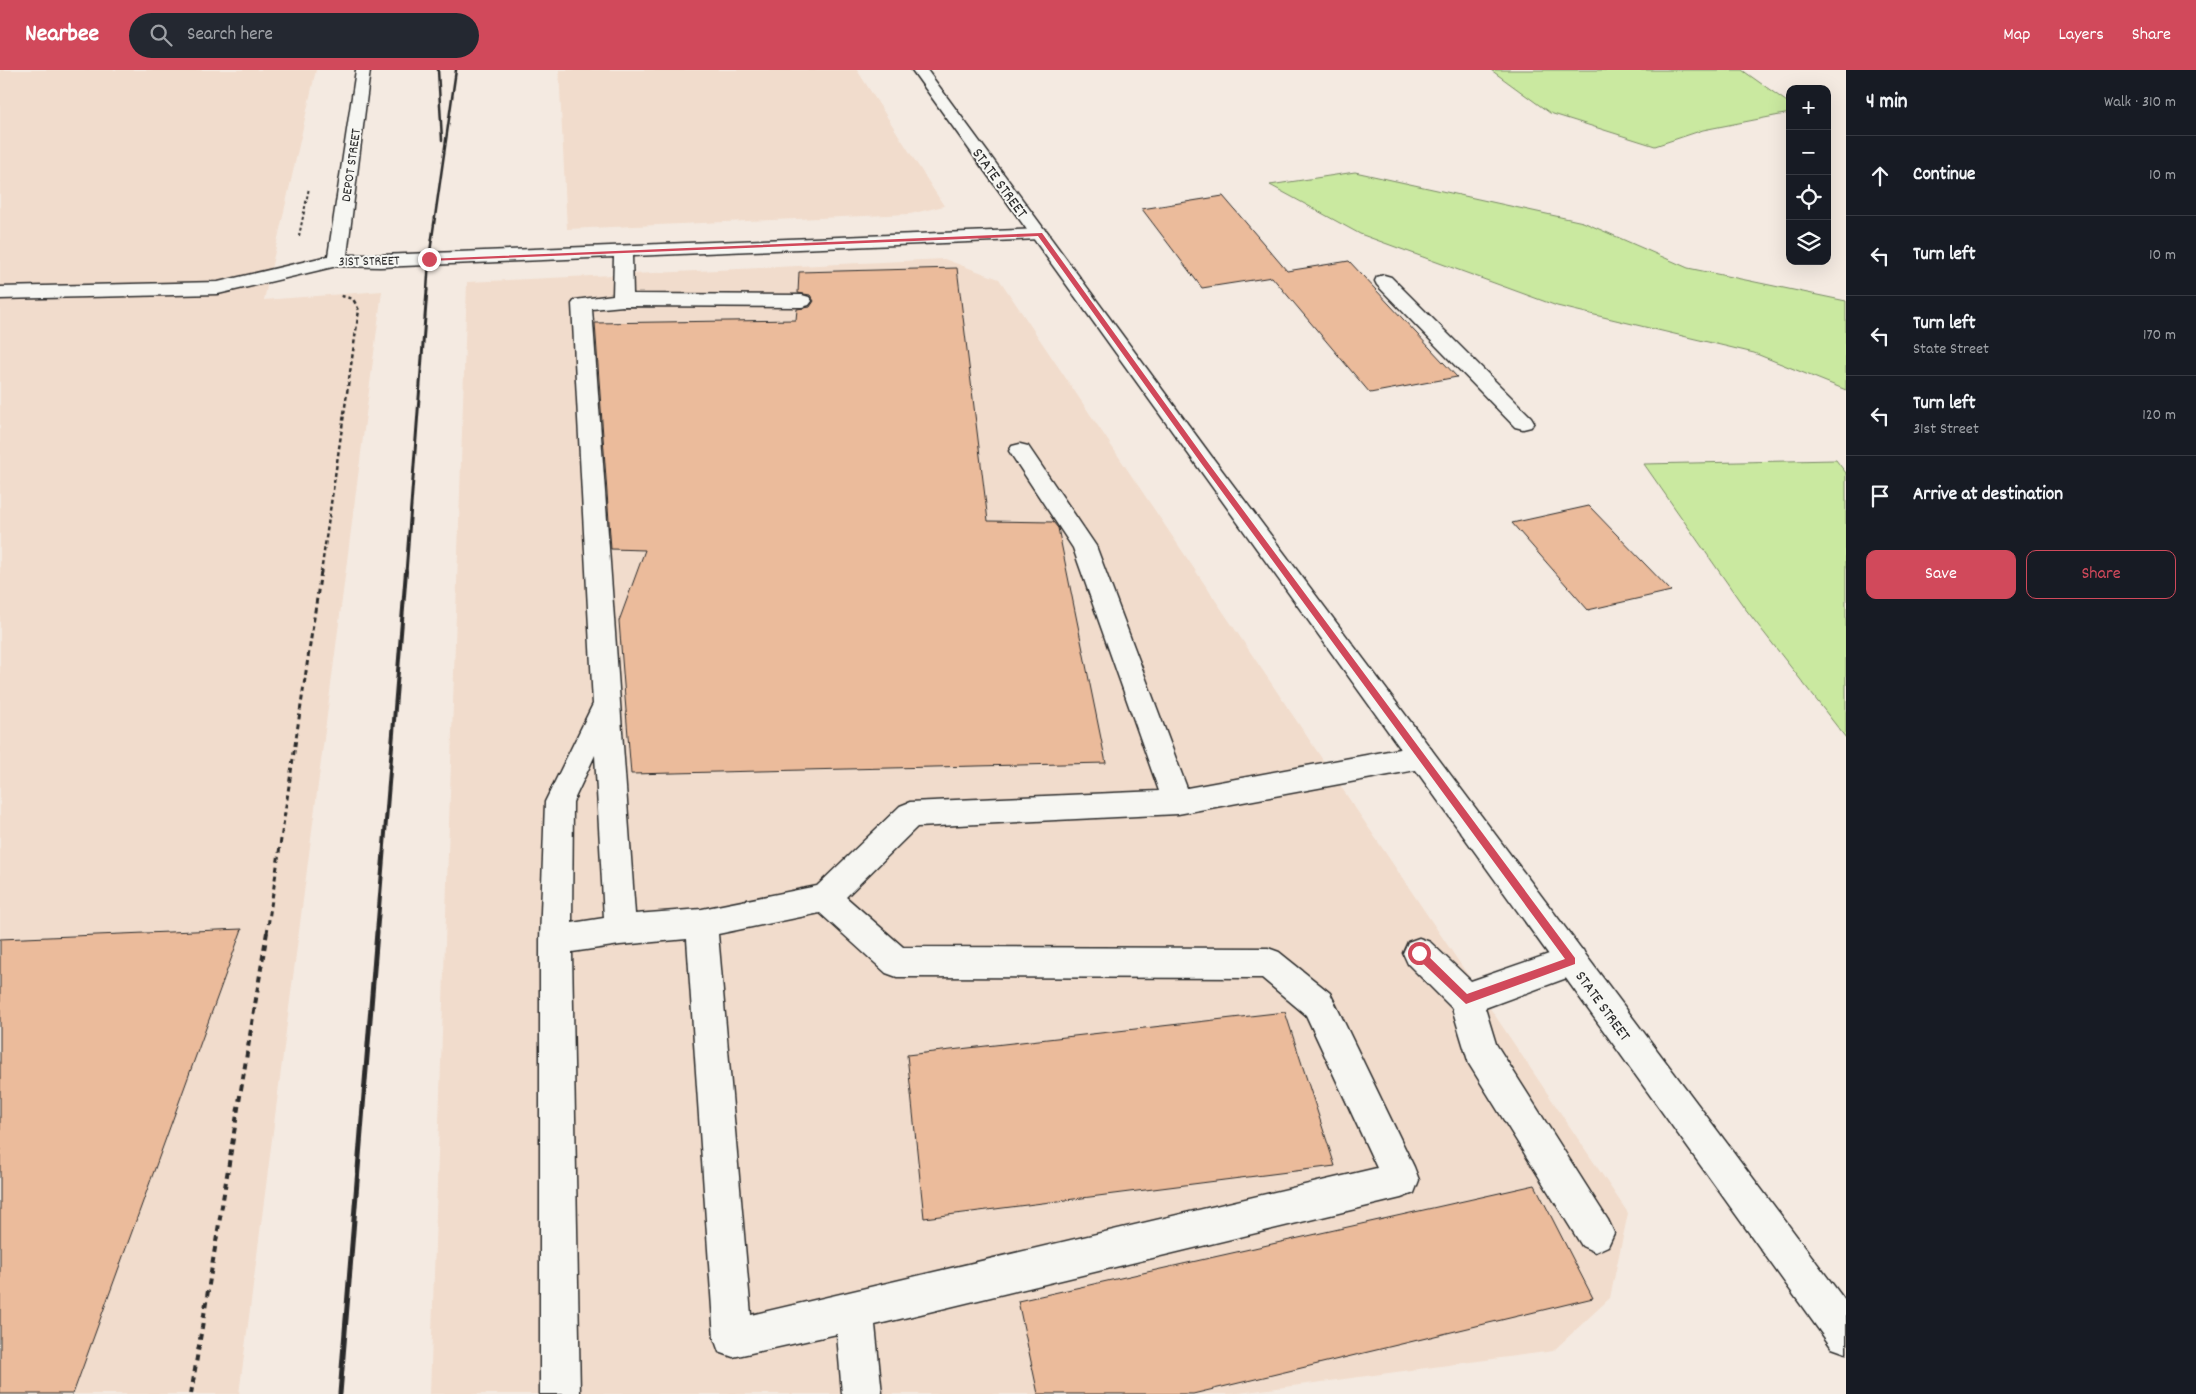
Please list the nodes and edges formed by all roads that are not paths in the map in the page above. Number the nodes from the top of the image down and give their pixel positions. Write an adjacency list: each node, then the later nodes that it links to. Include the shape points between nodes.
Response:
1 (363, 70): 5 (street, DEPOT STREET)
2 (919, 70): 3 (street, STATE STREET)
3 (1040, 234): 4 (street, 31ST STREET); 13 (street, STATE STREET)
4 (623, 252): 5 (street, 31ST STREET); 8 (street)
5 (337, 260): 7 (street, 31ST STREET, via 218,288)
6 (1384, 281): 10 (street)
7 (0, 293)
8 (623, 300): 9 (street); 12 (street, via 582,304)
9 (802, 301)
10 (1523, 422)
11 (1020, 451): 14 (street, via 1084,546)
12 (607, 703): 17 (street); 18 (street, via 559,802)
13 (1422, 757): 14 (street); 20 (street, STATE STREET)
14 (1178, 802): 15 (street, via 910,815)
15 (825, 898): 16 (street); 23 (street, via 897,962 1268,963 1318,1004 1401,1180)
16 (702, 923): 17 (street); 23 (street, via 733,1338)
17 (620, 930): 18 (street)
18 (556, 940): 25 (street)
19 (1419, 953): 21 (street)
20 (1572, 961): 21 (street); 24 (street, STATE STREET)
21 (1466, 999): 22 (street, via 1481,1052)
22 (1594, 1233)
23 (854, 1311): 26 (street)
24 (1846, 1334)
25 (560, 1394)
26 (862, 1394)

